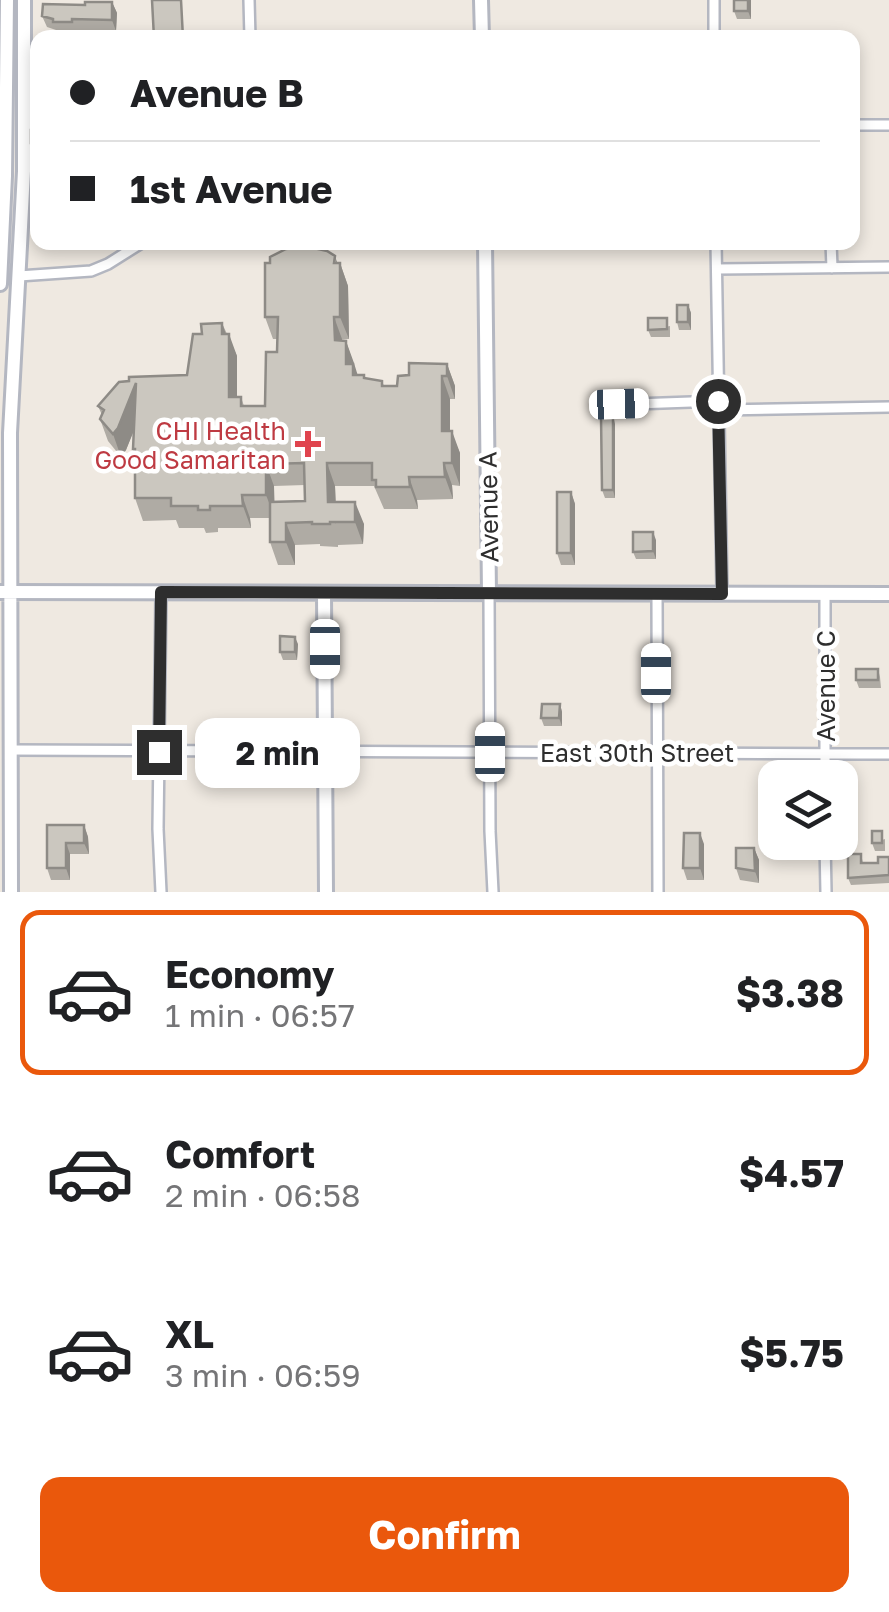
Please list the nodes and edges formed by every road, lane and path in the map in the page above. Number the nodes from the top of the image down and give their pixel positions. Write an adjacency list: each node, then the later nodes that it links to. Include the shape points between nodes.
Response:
1 (7, 0): 10 (street)
2 (24, 0): 9 (street)
3 (249, 0): 6 (street)
4 (481, 0): 7 (street)
5 (714, 0): 8 (street)
6 (250, 30)
7 (482, 30)
8 (714, 30)
9 (24, 50): 10 (street); 21 (street)
10 (4, 51): 20 (street)
11 (889, 125): 12 (street)
12 (860, 126)
13 (128, 250): 21 (street, via 91,272)
14 (485, 250): 29 (street, Avenue A)
15 (716, 250): 19 (street)
16 (832, 250): 18 (street)
17 (889, 267): 18 (street)
18 (832, 268): 19 (street)
19 (716, 269): 24 (street)
20 (0, 276): 21 (street); 22 (street)
21 (19, 276): 26 (street)
22 (0, 284)
23 (607, 405): 24 (street)
24 (719, 406): 25 (street); 31 (street)
25 (889, 407)
26 (6, 592): 27 (street); 34 (street)
27 (161, 592): 28 (street); 35 (street)
28 (324, 593): 29 (street); 36 (street)
29 (489, 593): 30 (street); 37 (street, Avenue A)
30 (657, 594): 31 (street); 38 (street)
31 (722, 594): 32 (street)
32 (825, 594): 33 (street); 39 (street, Avenue C)
33 (889, 594)
34 (12, 750): 35 (street, East 30th Street); 43 (street)
35 (159, 752): 36 (street, East 30th Street); 44 (street)
36 (325, 752): 37 (street, East 30th Street); 45 (street)
37 (490, 752): 38 (street, East 30th Street); 46 (street, Avenue A)
38 (656, 752): 39 (street, East 30th Street); 47 (street)
39 (825, 754): 40 (street, East 30th Street); 41 (street, Avenue C)
40 (889, 754)
41 (825, 760)
42 (825, 860): 48 (street)
43 (11, 892)
44 (160, 892)
45 (326, 892)
46 (492, 892)
47 (658, 892)
48 (826, 892)

